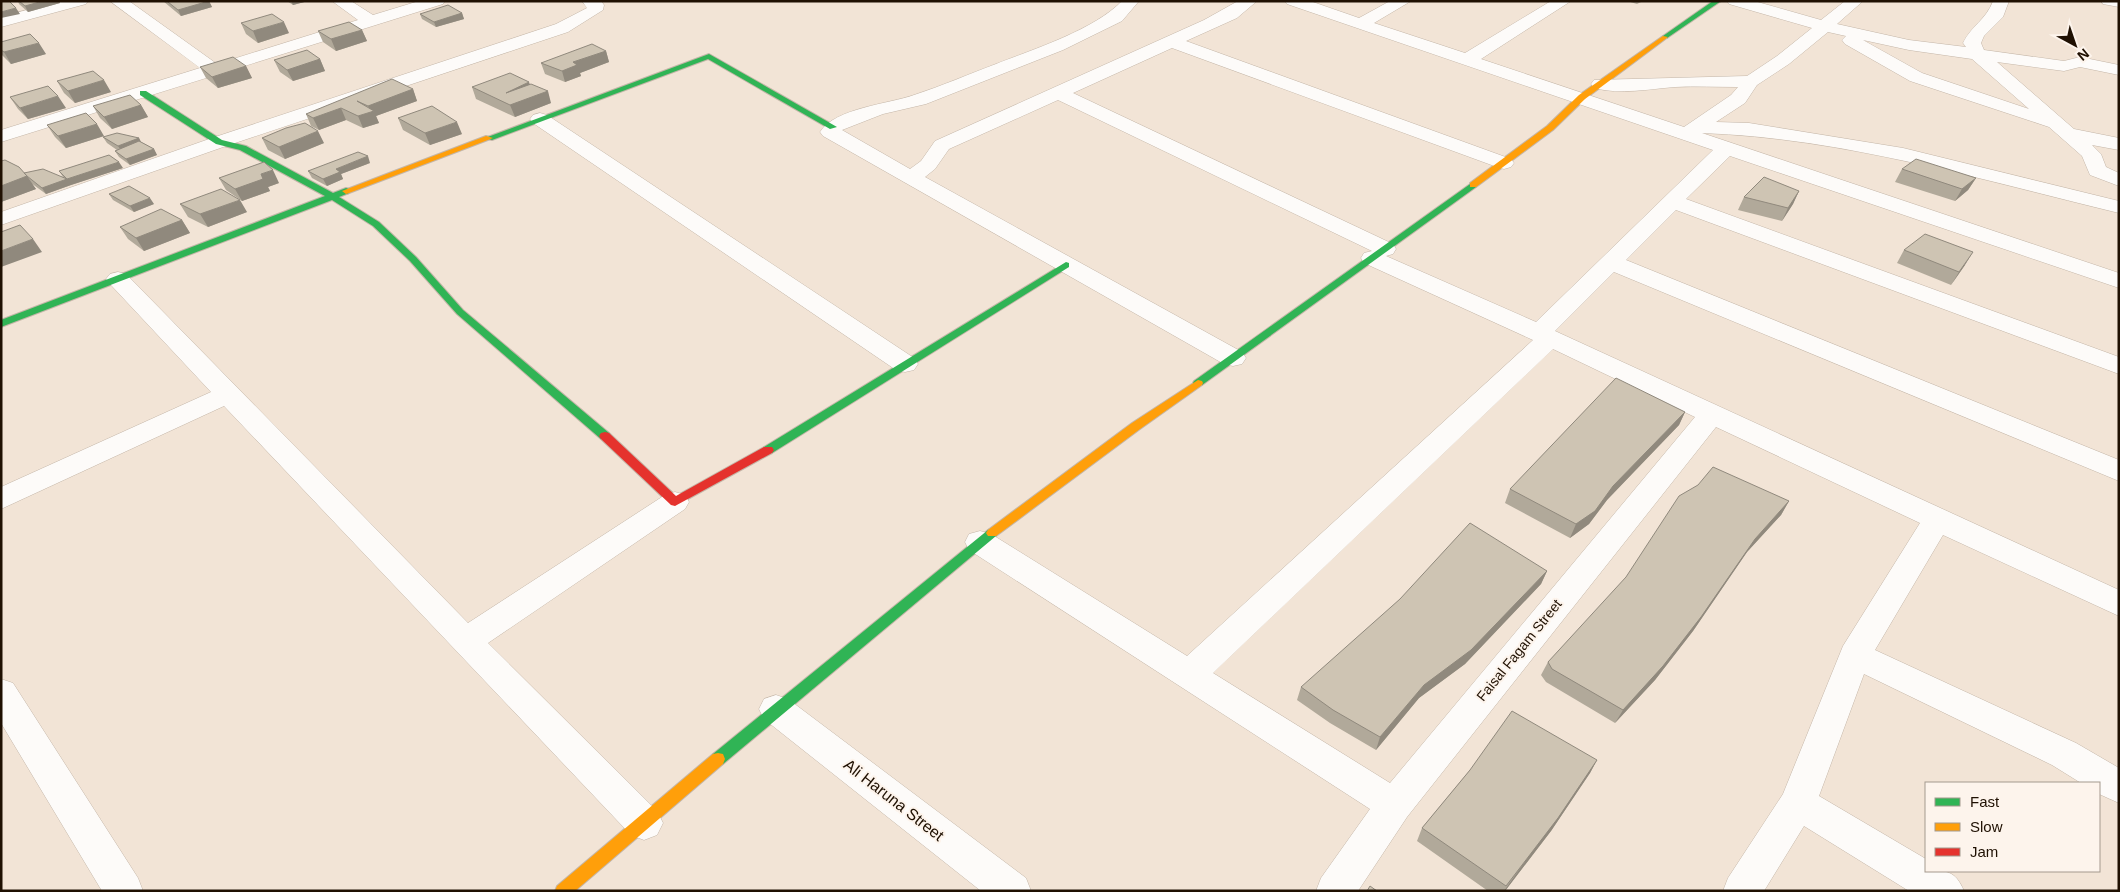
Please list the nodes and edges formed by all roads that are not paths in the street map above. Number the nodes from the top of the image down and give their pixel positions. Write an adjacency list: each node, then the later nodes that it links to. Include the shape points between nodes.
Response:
1 (80, 1): 17 (street)
2 (118, 1): 25 (street)
3 (340, 1): 18 (street)
4 (437, 1): 18 (street)
5 (590, 1): 37 (street, via 596,5 595,10 562,28)
6 (1131, 1): 33 (street, via 1116,17 1065,43 919,100 877,110)
7 (1249, 1): 22 (street, via 1231,14)
8 (1293, 1): 19 (street)
9 (1403, 1): 19 (street)
10 (1563, 1): 24 (street)
11 (1718, 1): 28 (street)
12 (1735, 1): 20 (street)
13 (1855, 1): 20 (street)
14 (2001, 1): 23 (street, via 1994,17 1976,34 1972,43)
15 (2109, 1): 16 (street)
16 (2119, 2)
17 (1, 22)
18 (372, 22): 25 (street)
19 (1362, 23): 24 (street)
20 (1824, 26): 21 (street); 27 (street)
21 (1848, 32): 23 (street, via 1909,46); 35 (street, via 1856,44 1901,70)
22 (1170, 41): 30 (street); 40 (street)
23 (1978, 55): 26 (street, via 2064,66 2080,62); 35 (street)
24 (1468, 59): 31 (street)
25 (214, 70): 29 (street)
26 (2119, 70)
27 (1751, 81): 28 (street, via 1633,86); 34 (street, via 1738,99)
28 (1600, 84): 31 (street)
29 (143, 93): 36 (street); 37 (street)
30 (1059, 93): 41 (street, via 942,145 928,165); 47 (street)
31 (1582, 98): 34 (street); 40 (street, via 1550,128)
32 (540, 119): 33 (street, via 709,56); 43 (street); 55 (street)
33 (833, 127): 41 (street, via 830,132)
34 (1691, 130): 39 (street); 45 (street, via 1749,129 1903,154)
35 (2063, 130): 38 (street); 42 (street, via 2091,154 2097,171)
36 (4, 131)
37 (219, 142): 43 (street, via 243,148); 46 (street)
38 (2119, 144)
39 (1727, 147): 44 (street); 51 (street)
40 (1504, 163): 47 (street)
41 (911, 178): 49 (street)
42 (2119, 180)
43 (332, 196): 50 (street); 61 (street, via 376,224 413,259 460,312 624,452)
44 (1672, 202): 48 (street); 56 (street)
45 (2119, 207)
46 (1, 220)
47 (1378, 253): 53 (street); 54 (street)
48 (1610, 262): 53 (street); 59 (street)
49 (1066, 265): 54 (street); 55 (street)
50 (118, 279): 52 (street); 57 (street)
51 (2119, 281)
52 (1, 324)
53 (1544, 336): 58 (street); 67 (street)
54 (1233, 358): 63 (street)
55 (905, 364): 61 (street, via 744,464)
56 (2119, 366)
57 (228, 394): 60 (street); 65 (street)
58 (1711, 415): 62 (street); 72 (street, Faisal Fagam Street)
59 (2119, 471)
60 (1, 499)
61 (675, 502): 65 (street)
62 (1937, 520): 64 (street); 66 (street)
63 (980, 542): 67 (street); 69 (street)
64 (2119, 604)
65 (465, 642): 73 (street)
66 (1856, 655): 70 (street, via 2064,754); 71 (street)
67 (1188, 676): 72 (street)
68 (1, 693): 74 (street)
69 (776, 709): 73 (street); 76 (street, Ali Haruna Street)
70 (2119, 787)
71 (1798, 803): 78 (street); 79 (street)
72 (1394, 805): 77 (street, Faisal Fagam Street)
73 (644, 823): 75 (street)
74 (124, 891)
75 (564, 891)
76 (1012, 891)
77 (1335, 891)
78 (1742, 891)
79 (1945, 891)

